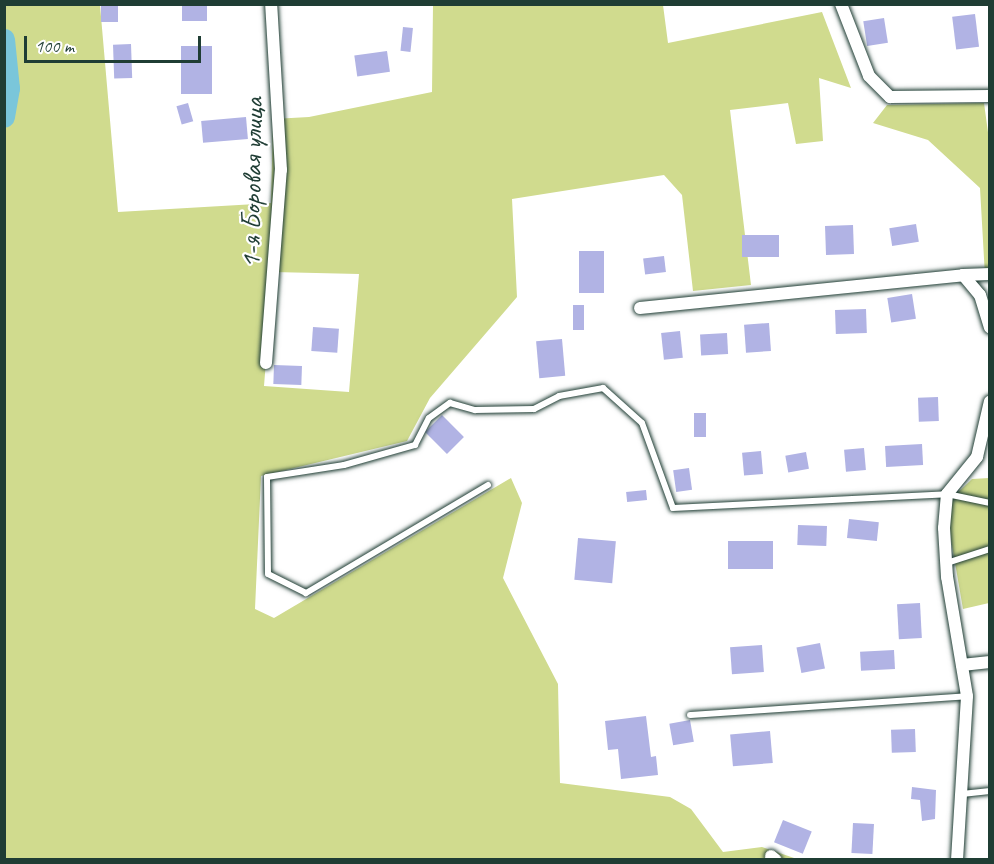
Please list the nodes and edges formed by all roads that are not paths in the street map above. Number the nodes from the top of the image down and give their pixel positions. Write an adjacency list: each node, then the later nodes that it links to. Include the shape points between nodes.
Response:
1 (271, 4): 8 (street, 1-я Боровая улица, via 281,170)
2 (841, 4): 3 (street, via 869,76 890,97)
3 (990, 96)
4 (990, 274): 5 (street)
5 (963, 275): 6 (street); 7 (street, via 980,295)
6 (640, 308)
7 (990, 328)
8 (266, 363)
9 (990, 401): 11 (street, via 977,457)
10 (488, 485): 11 (lane, via 306,593 268,574 267,477 344,465 416,445 429,418 450,403 475,410 534,409 559,396 603,388 642,423 673,507)
11 (947, 494): 12 (lane); 14 (street)
12 (990, 503)
13 (990, 549): 14 (lane)
14 (946, 563): 16 (street)
15 (990, 662): 16 (street)
16 (962, 665): 17 (street)
17 (967, 696): 18 (lane); 20 (street)
18 (690, 715)
19 (990, 791): 20 (lane)
20 (962, 794): 21 (street)
21 (957, 860)

